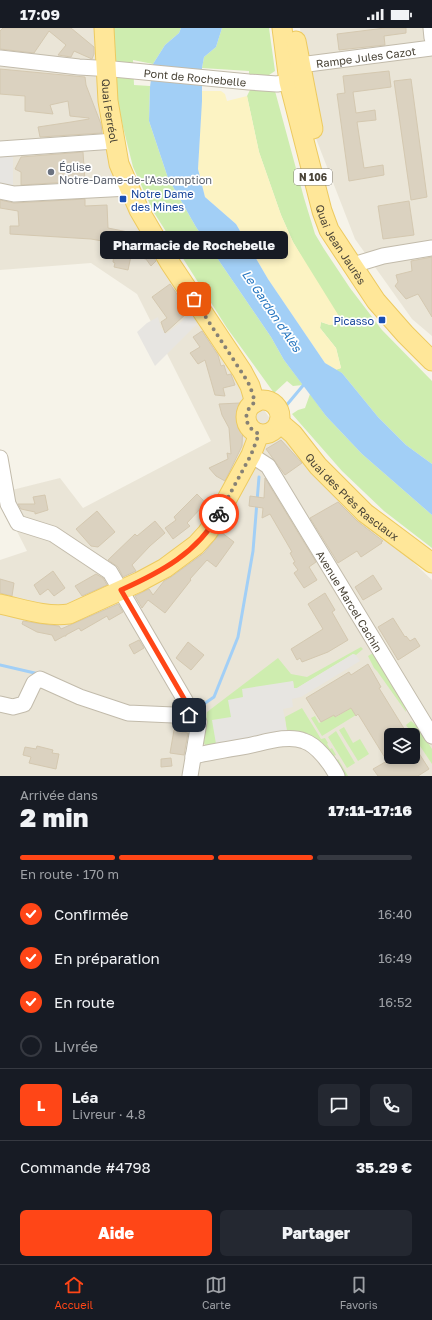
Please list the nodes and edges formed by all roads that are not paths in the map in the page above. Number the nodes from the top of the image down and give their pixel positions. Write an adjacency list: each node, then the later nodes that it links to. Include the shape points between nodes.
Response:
1 (104, 28): 9 (main road, Quai Ferréol)
2 (282, 28): 10 (main road, N 106)
3 (285, 28): 10 (main road, via 292,59)
4 (294, 28): 10 (main road, N 106)
5 (431, 28): 6 (street)
6 (432, 38)
7 (432, 48): 10 (street, Rampe Jules Cazot)
8 (0, 58): 9 (street, Pont de Rochebelle)
9 (109, 69): 10 (street, Pont de Rochebelle, via 249,82); 11 (main road, Quai Ferréol, via 108,101)
10 (290, 79): 16 (main road, Quai Jean Jaurès / N 106, via 314,132 336,220); 16 (main road, Quai Jean Jaurès / N 106, via 322,211 329,230)
11 (115, 141): 12 (street); 13 (main road, Quai Ferréol, via 119,164)
12 (0, 149)
13 (129, 188): 14 (street, via 14,194); 19 (main road, Quai Ferréol, via 170,263 242,371)
14 (0, 191)
15 (432, 248): 16 (street, via 383,256)
16 (358, 264): 17 (main road, Quai Jean Jaurès / N 106); 18 (main road, Quai Jean Jaurès / N 106, via 381,306)
17 (432, 345)
18 (432, 361)
19 (255, 402): 20 (main road, via 265,401 274,405 279,412); 21 (main road, via 248,410 246,420)
20 (279, 422): 21 (main road, via 274,430 264,434); 23 (main road, Quai des Près Rasclaux, via 293,434 318,466 365,512)
21 (255, 443): 24 (main road, via 207,533 196,545 165,568); 28 (street, Avenue Marcel Cachin)
22 (0, 458): 24 (street, via 8,504 18,523 53,534 110,572)
23 (432, 564)
24 (121, 590): 25 (main road, via 69,614 56,616); 27 (street)
25 (0, 604)
26 (0, 704): 27 (street, via 13,707 24,704 34,683 40,679 80,697 128,713 167,715)
27 (188, 708): 29 (street, via 199,722)
28 (432, 736)
29 (193, 756): 30 (street); 31 (street, via 275,740 297,739 314,747)
30 (190, 776)
31 (337, 776)

